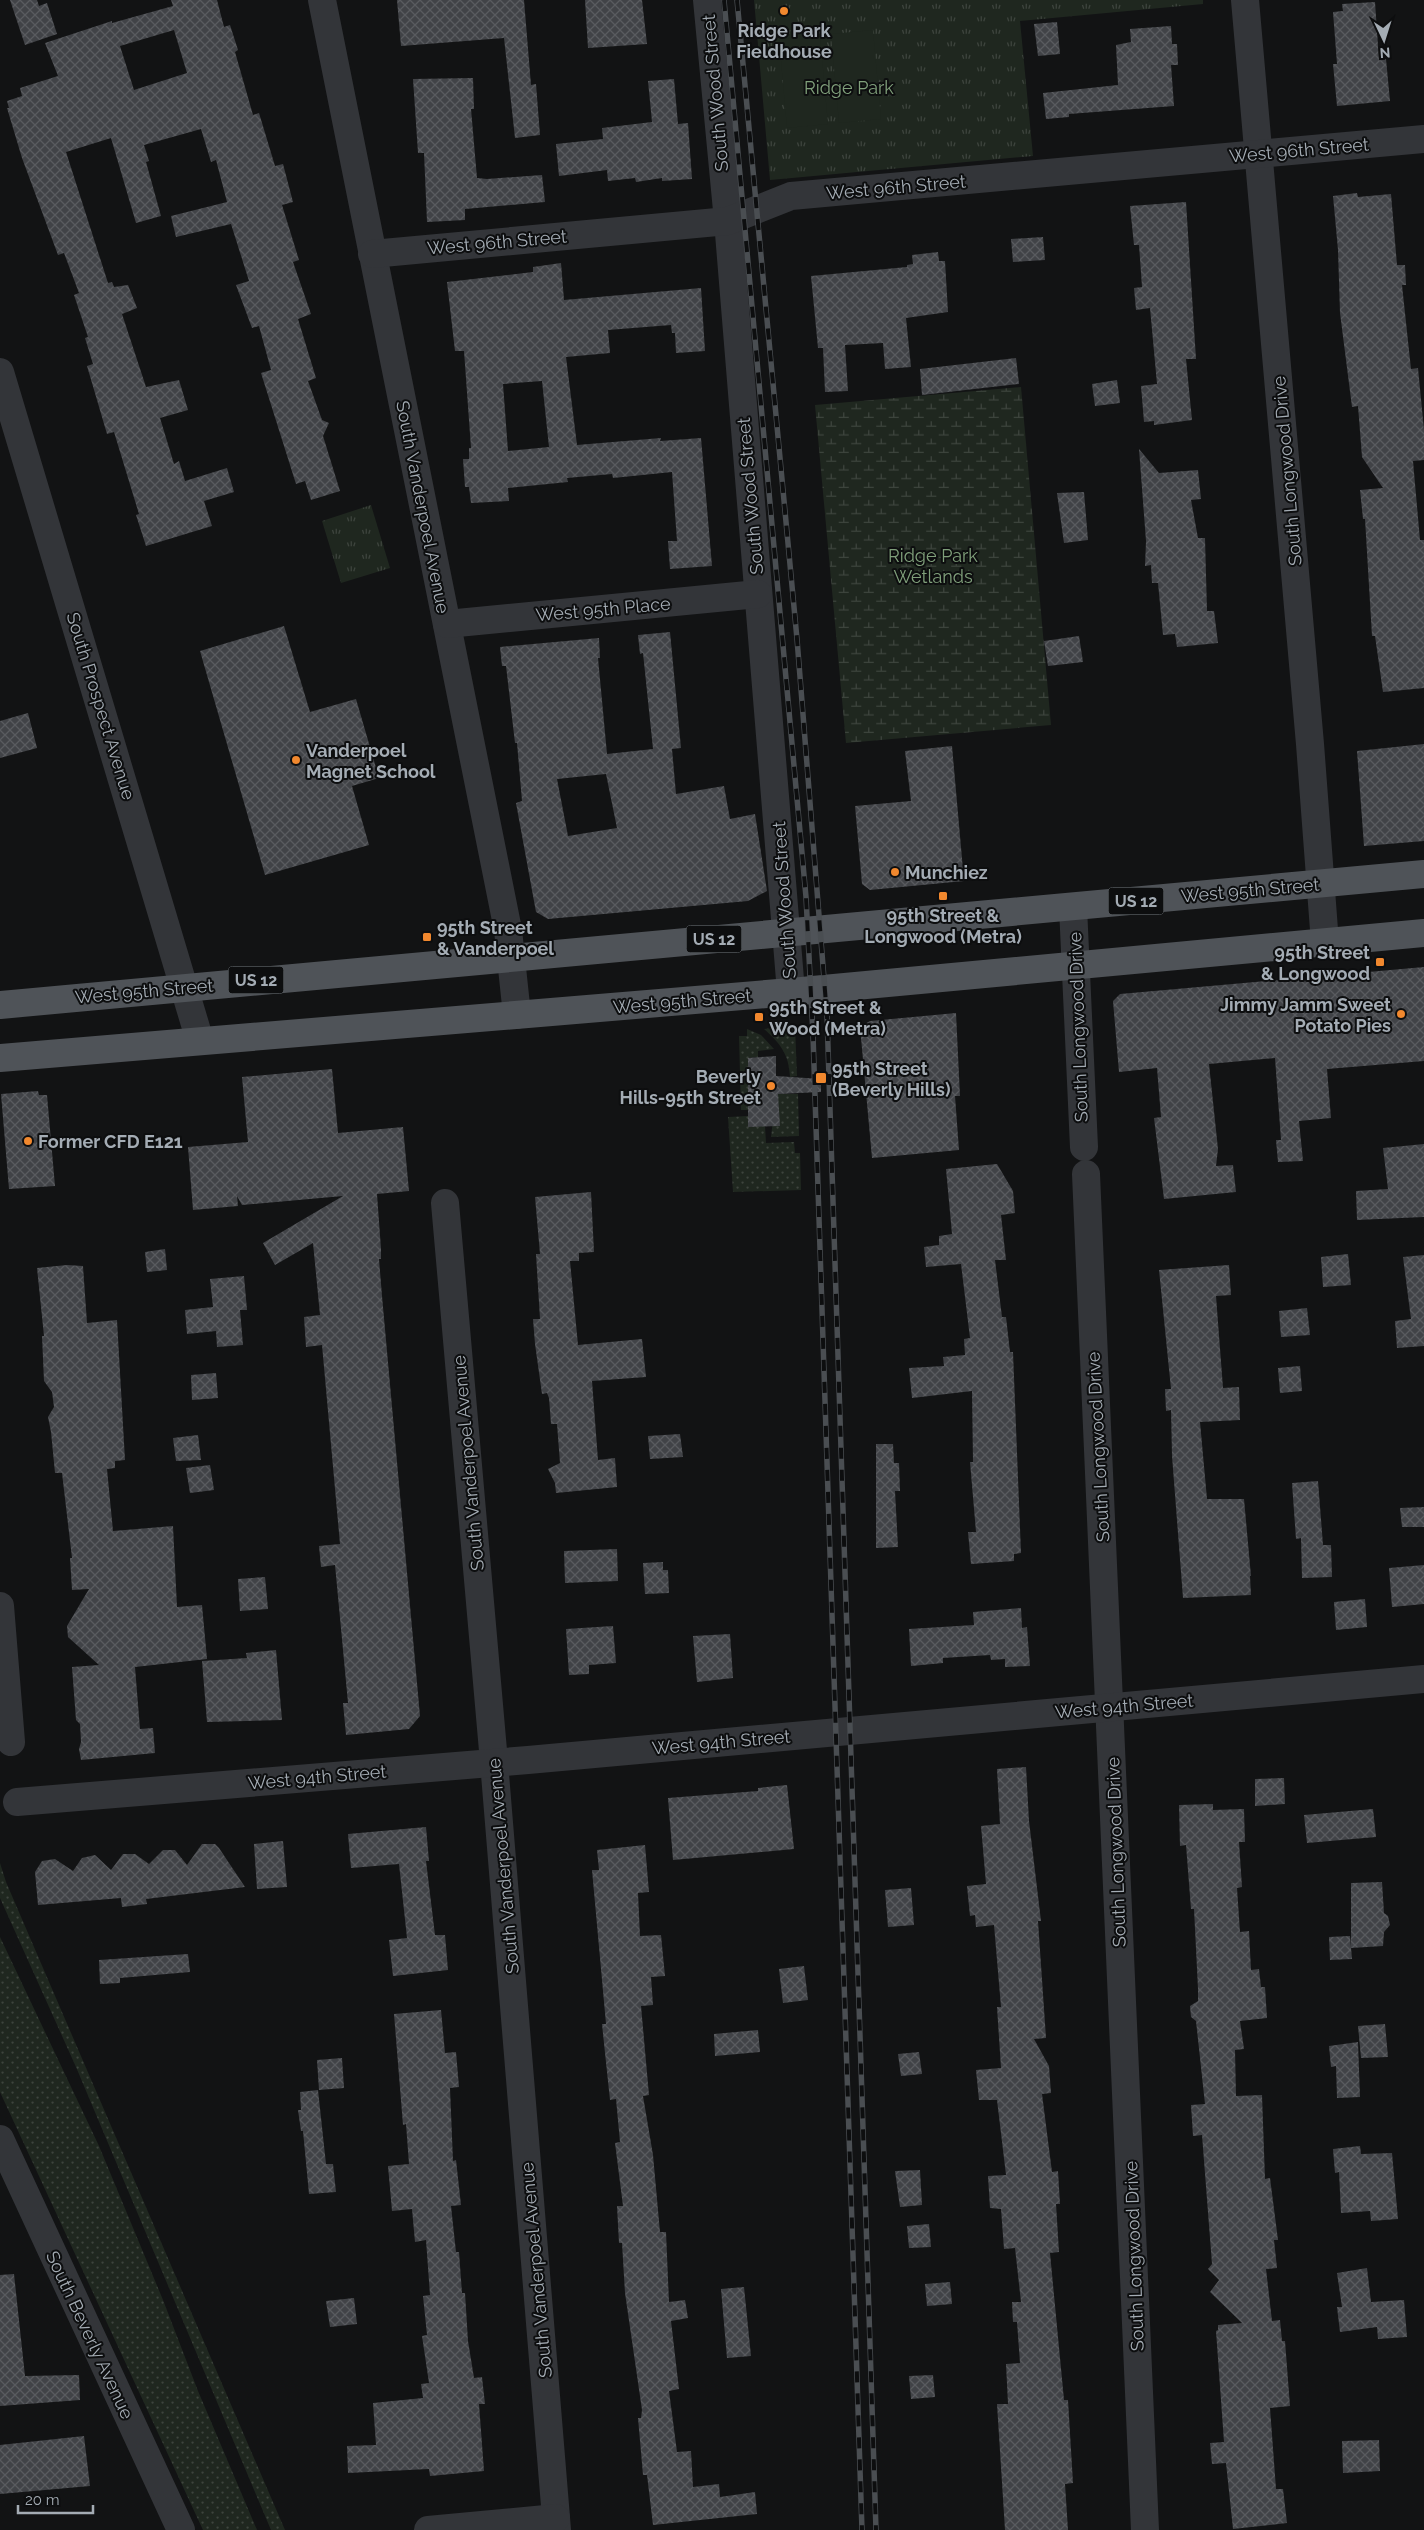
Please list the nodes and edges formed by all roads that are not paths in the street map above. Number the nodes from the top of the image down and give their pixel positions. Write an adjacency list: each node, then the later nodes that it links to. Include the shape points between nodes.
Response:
1 (322, 0): 7 (street, South Vanderpoel Avenue)
2 (706, 0): 6 (street, South Wood Street)
3 (1245, 0): 5 (street, South Longwood Drive)
4 (1424, 139): 5 (street, West 96th Street)
5 (1259, 154): 6 (street, West 96th Street, via 791,196); 12 (street, South Longwood Drive)
6 (728, 221): 7 (street, West 96th Street); 9 (street, South Wood Street)
7 (372, 254): 10 (street, South Vanderpoel Avenue)
8 (0, 372): 19 (street, South Prospect Avenue)
9 (758, 594): 10 (street, West 95th Place); 14 (street, South Wood Street)
10 (447, 624): 17 (street, South Vanderpoel Avenue)
11 (1424, 874): 12 (main road, West 95th Street / US 12)
12 (1320, 884): 13 (main road, West 95th Street / US 12); 16 (street, South Longwood Drive)
13 (1073, 907): 14 (main road, West 95th Street / US 12); 18 (street, South Longwood Drive)
14 (788, 933): 17 (main road, West 95th Street / US 12); 20 (street, South Wood Street)
15 (1424, 933): 16 (main road, West 95th Street)
16 (1325, 943): 18 (main road, West 95th Street)
17 (512, 956): 19 (main road, West 95th Street / US 12); 22 (street, South Vanderpoel Avenue)
18 (1076, 966): 20 (main road, West 95th Street); 25 (street, South Longwood Drive)
19 (185, 987): 21 (main road, West 95th Street / US 12); 23 (street, South Prospect Avenue)
20 (791, 992): 22 (main road, West 95th Street)
21 (0, 1005)
22 (517, 1015): 23 (main road, West 95th Street)
23 (200, 1041): 24 (main road, West 95th Street)
24 (0, 1058)
25 (1084, 1147)
26 (1086, 1174): 30 (street, South Longwood Drive)
27 (445, 1203): 32 (street, South Vanderpoel Avenue)
28 (0, 1606): 31 (street)
29 (1424, 1680): 30 (street, West 94th Street)
30 (1110, 1707): 32 (street, West 94th Street); 39 (street, South Longwood Drive)
31 (11, 1742)
32 (494, 1762): 33 (street, West 94th Street); 36 (street, South Vanderpoel Avenue)
33 (17, 1802)
34 (0, 2139): 35 (street, South Beverly Avenue)
35 (9, 2176): 37 (street, South Beverly Avenue)
36 (556, 2524): 38 (street)
37 (181, 2530)
38 (428, 2530)
39 (1145, 2530)

